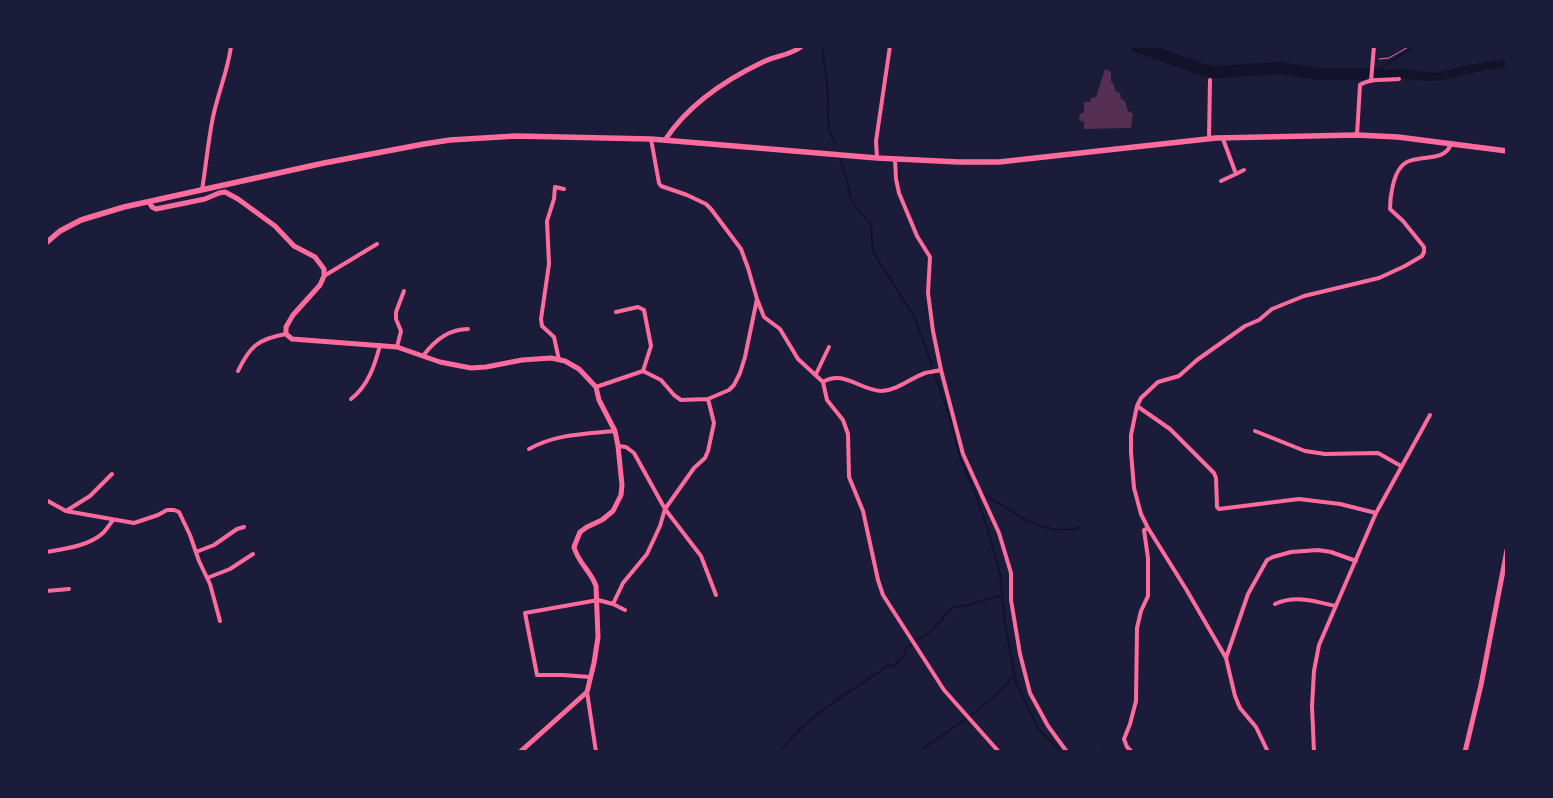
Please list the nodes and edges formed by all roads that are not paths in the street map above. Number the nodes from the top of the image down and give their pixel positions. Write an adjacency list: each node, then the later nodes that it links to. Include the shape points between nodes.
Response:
1 (231, 46): 21 (street, via 212,120)
2 (802, 46): 12 (street, via 750,68 713,91 684,116)
3 (890, 46): 15 (street, via 876,140)
4 (1374, 46): 7 (street)
5 (1398, 79): 7 (street)
6 (1210, 80): 9 (street)
7 (1371, 80): 8 (street, via 1359,87)
8 (1358, 135): 10 (main road); 13 (main road)
9 (1209, 138): 10 (main road); 16 (main road, via 999,162)
10 (1223, 139): 18 (street)
11 (651, 140): 12 (main road); 21 (main road, via 516,136 450,140); 27 (street, via 659,183 711,209 741,250)
12 (665, 140): 15 (main road)
13 (1451, 143): 14 (main road); 44 (street, via 1445,153 1401,166 1390,197 1390,209 1424,246 1422,256 1379,278 1304,296 1272,309 1259,320 1244,326 1179,376 1158,382)
14 (1507, 150)
15 (877, 158): 16 (main road)
16 (896, 159): 36 (street, via 899,193 917,236 930,257 928,299)
17 (1244, 170): 18 (street)
18 (1236, 174): 19 (street)
19 (1221, 181)
20 (564, 189): 35 (street, via 555,187 547,221 549,264 540,319 542,326 554,337)
21 (202, 190): 22 (main road)
22 (149, 202): 23 (main road, via 81,220); 25 (street, via 156,209 225,192 274,226 294,246 316,257 324,269)
23 (46, 243)
24 (377, 244): 25 (street)
25 (324, 276): 30 (street, via 293,315)
26 (404, 291): 32 (street, via 396,312 401,331)
27 (757, 299): 39 (street, via 764,317 780,329 798,359); 43 (street, via 740,373 729,390)
28 (616, 312): 38 (street, via 638,307 644,310 650,346)
29 (468, 329): 34 (street, via 444,335)
30 (286, 334): 31 (street, via 301,341); 37 (street, via 257,343)
31 (380, 345): 32 (street); 42 (street, via 371,373)
32 (397, 347): 34 (street)
33 (829, 347): 39 (street)
34 (423, 356): 35 (street, via 472,368 542,358)
35 (559, 360): 41 (street, via 579,369)
36 (941, 370): 40 (street, via 882,390 844,379 830,378); 80 (street, via 963,454 1006,554 1020,654 1030,693 1048,726)
37 (238, 371)
38 (642, 371): 41 (street); 43 (street, via 660,380 681,400)
39 (816, 374): 40 (street)
40 (823, 382): 79 (street, via 827,400 843,420 848,434 849,476 863,511 883,595 944,690)
41 (596, 387): 46 (street)
42 (351, 399)
43 (708, 399): 53 (street, via 714,423 708,451)
44 (1137, 406): 55 (street, via 1170,429 1214,473 1219,509 1299,499); 58 (street, via 1131,436 1132,470 1141,514)
45 (1430, 415): 50 (street)
46 (614, 431): 48 (street); 49 (street, via 560,437)
47 (1255, 431): 50 (street, via 1305,451 1378,454)
48 (618, 446): 53 (street, via 634,453); 68 (street, via 621,495 606,518 580,532 574,547 578,560 594,580)
49 (529, 449)
50 (1401, 466): 55 (street)
51 (112, 474): 54 (street, via 90,496)
52 (46, 500): 54 (street)
53 (665, 509): 67 (street, via 698,550); 69 (street, via 647,554 623,583)
54 (66, 511): 56 (street)
55 (1376, 513): 63 (street)
56 (113, 520): 60 (street, via 99,536 68,548); 61 (street, via 134,523 174,510 184,519)
57 (244, 527): 61 (street)
58 (1148, 528): 74 (street); 81 (street, via 1144,530 1148,596 1138,619 1136,701 1124,739)
59 (1507, 550): 84 (street)
60 (46, 552)
61 (196, 552): 64 (street)
62 (253, 554): 64 (street, via 230,569)
63 (1356, 561): 71 (street); 74 (street, via 1318,550 1291,552 1267,560 1248,594)
64 (207, 578): 73 (street)
65 (69, 589): 66 (street)
66 (46, 591)
67 (716, 595)
68 (598, 600): 69 (street); 75 (street, via 598,637); 75 (street, via 526,612 525,615 537,675)
69 (612, 604): 72 (street)
70 (1275, 604): 71 (street, via 1296,598)
71 (1335, 606): 83 (street, via 1314,670)
72 (625, 610)
73 (220, 621)
74 (1226, 658): 82 (street, via 1234,696 1256,727)
75 (590, 677): 76 (street)
76 (587, 692): 77 (street); 78 (street)
77 (520, 752)
78 (596, 752)
79 (999, 752)
80 (1068, 752)
81 (1132, 752)
82 (1268, 752)
83 (1314, 752)
84 (1465, 752)

